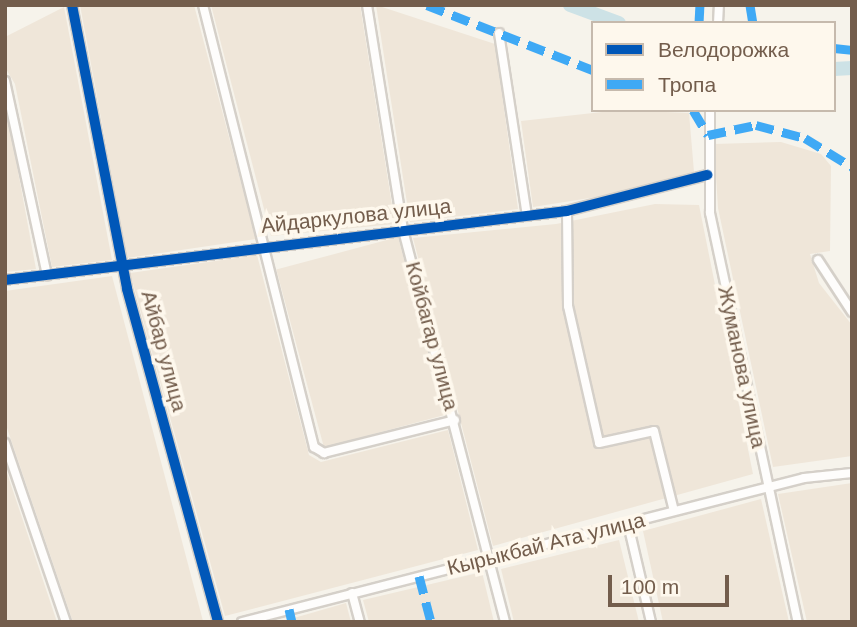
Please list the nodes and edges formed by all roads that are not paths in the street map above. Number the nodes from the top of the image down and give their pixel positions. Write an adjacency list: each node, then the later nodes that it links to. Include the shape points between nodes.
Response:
1 (72, 5): 13 (street, Айбар улица)
2 (204, 5): 11 (street)
3 (367, 5): 10 (street, Койбагар улица)
4 (499, 33): 9 (street)
5 (5, 81): 14 (street)
6 (710, 112): 7 (street, Жуманова улица)
7 (707, 175): 8 (street, Айдаркулова улица); 20 (street, Жуманова улица)
8 (567, 211): 9 (street, Айдаркулова улица); 21 (street, via 568,306 599,443 654,431)
9 (527, 216): 10 (street, Айдаркулова улица)
10 (403, 230): 11 (street, Айдаркулова улица); 17 (street, Койбагар улица)
11 (264, 245): 13 (street, Айдаркулова улица); 17 (street, via 314,447 324,453)
12 (818, 260): 16 (street)
13 (122, 266): 14 (street, Айдаркулова улица); 26 (street, Айбар улица)
14 (47, 276): 15 (street, Айдаркулова улица)
15 (5, 280)
16 (852, 312)
17 (454, 420): 23 (street, Койбагар улица)
18 (5, 443): 25 (street)
19 (852, 473): 20 (street, Кырыкбай Ата улица)
20 (767, 487): 21 (street, Кырыкбай Ата улица); 31 (street, Жуманова улица)
21 (674, 511): 22 (street, Кырыкбай Ата улица)
22 (628, 524): 23 (street, Кырыкбай Ата улица); 30 (street)
23 (489, 558): 24 (street, Кырыкбай Ата улица); 29 (street, Койбагар улица)
24 (352, 593): 27 (street, Кырыкбай Ата улица); 28 (street)
25 (66, 622)
26 (218, 622)
27 (242, 622)
28 (360, 622)
29 (505, 622)
30 (651, 622)
31 (798, 622)

